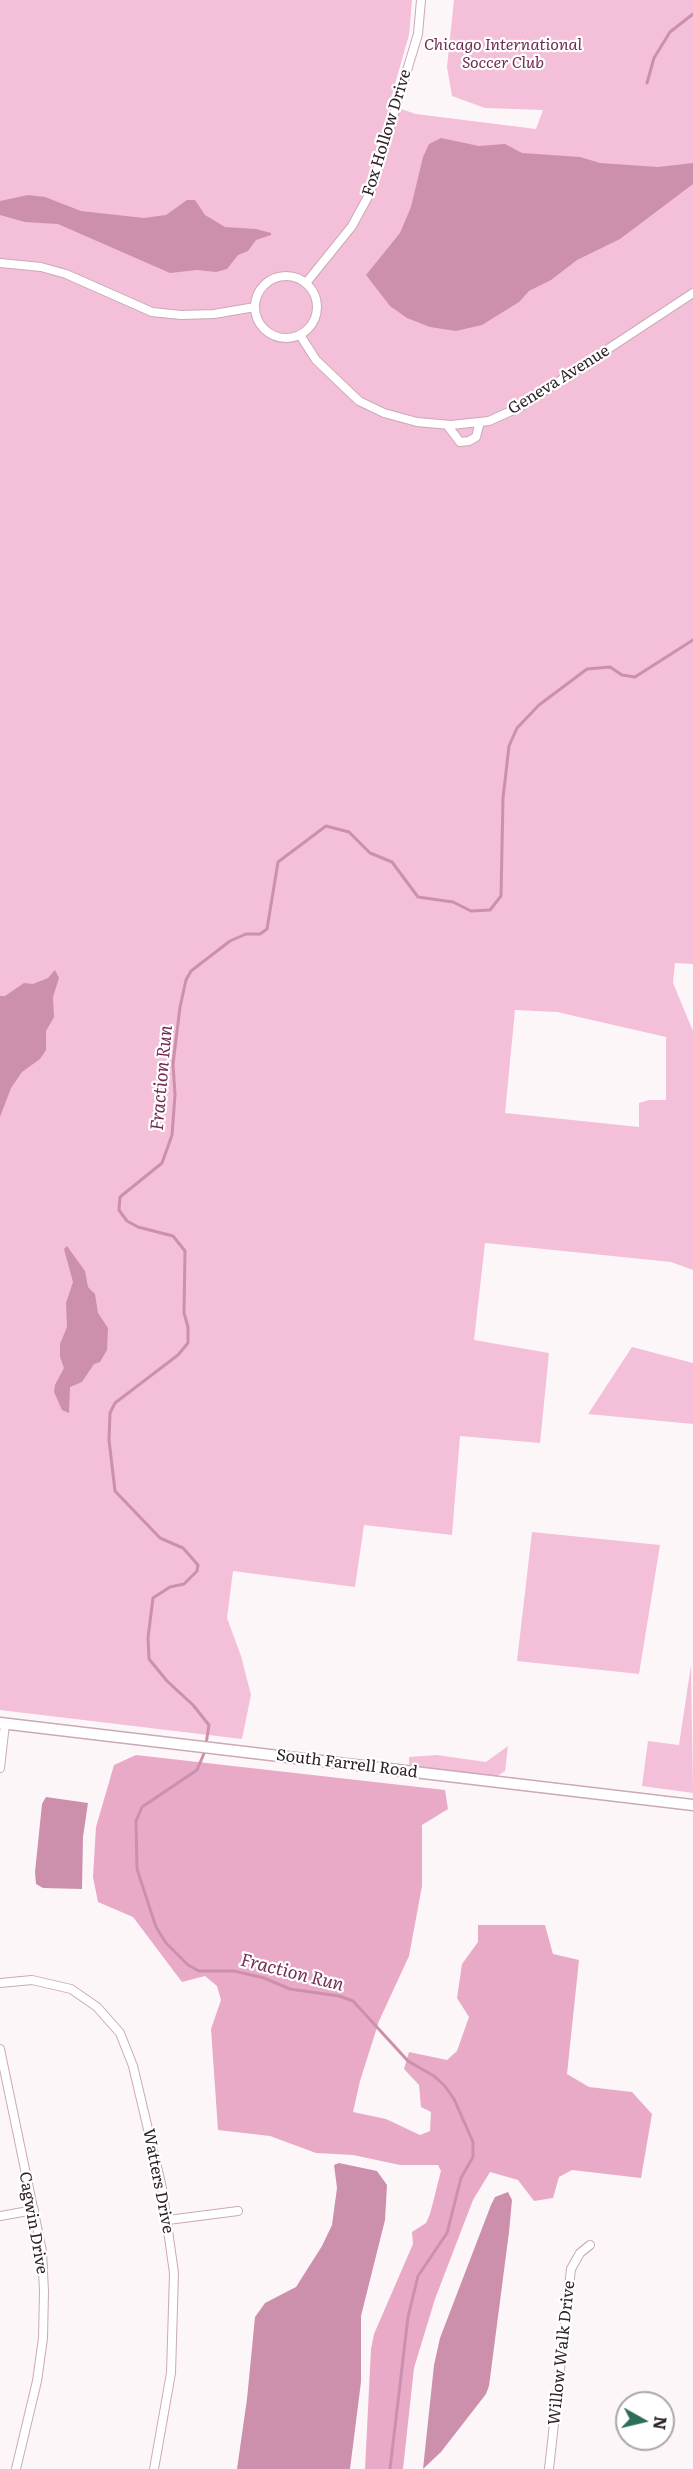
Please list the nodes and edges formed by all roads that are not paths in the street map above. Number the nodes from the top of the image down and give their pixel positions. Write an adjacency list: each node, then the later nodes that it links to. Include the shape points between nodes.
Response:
1 (421, 0): 3 (street, Fox Hollow Drive, via 417,34 370,193 352,226)
2 (0, 262): 5 (street, via 66,274 153,312 214,314)
3 (306, 283): 5 (street, via 288,276 269,282 261,288); 6 (street, via 317,309 309,329)
4 (693, 293): 7 (street, Geneva Avenue, via 520,407)
5 (255, 307): 6 (street, via 262,327 270,334 280,338)
6 (300, 335): 8 (street, Geneva Avenue, via 316,360 360,400 384,413)
7 (480, 422): 8 (street, Geneva Avenue); 8 (street, via 476,437 460,442)
8 (447, 425)
9 (3, 1724): 10 (street); 11 (street, South Farrell Road)
10 (0, 1768)
11 (693, 1805)
12 (0, 1983): 17 (street, Watters Drive, via 32,1980 70,1989 97,2007 120,2033 133,2066)
13 (0, 2049): 14 (street, Cagwin Drive)
14 (34, 2210): 16 (street); 19 (street, Cagwin Drive, via 42,2251 43,2338)
15 (238, 2211): 17 (street)
16 (0, 2216)
17 (168, 2220): 20 (street, Watters Drive, via 174,2324 171,2373)
18 (590, 2245): 21 (street, Willow Walk Drive, via 571,2269)
19 (16, 2469)
20 (154, 2469)
21 (549, 2469)

